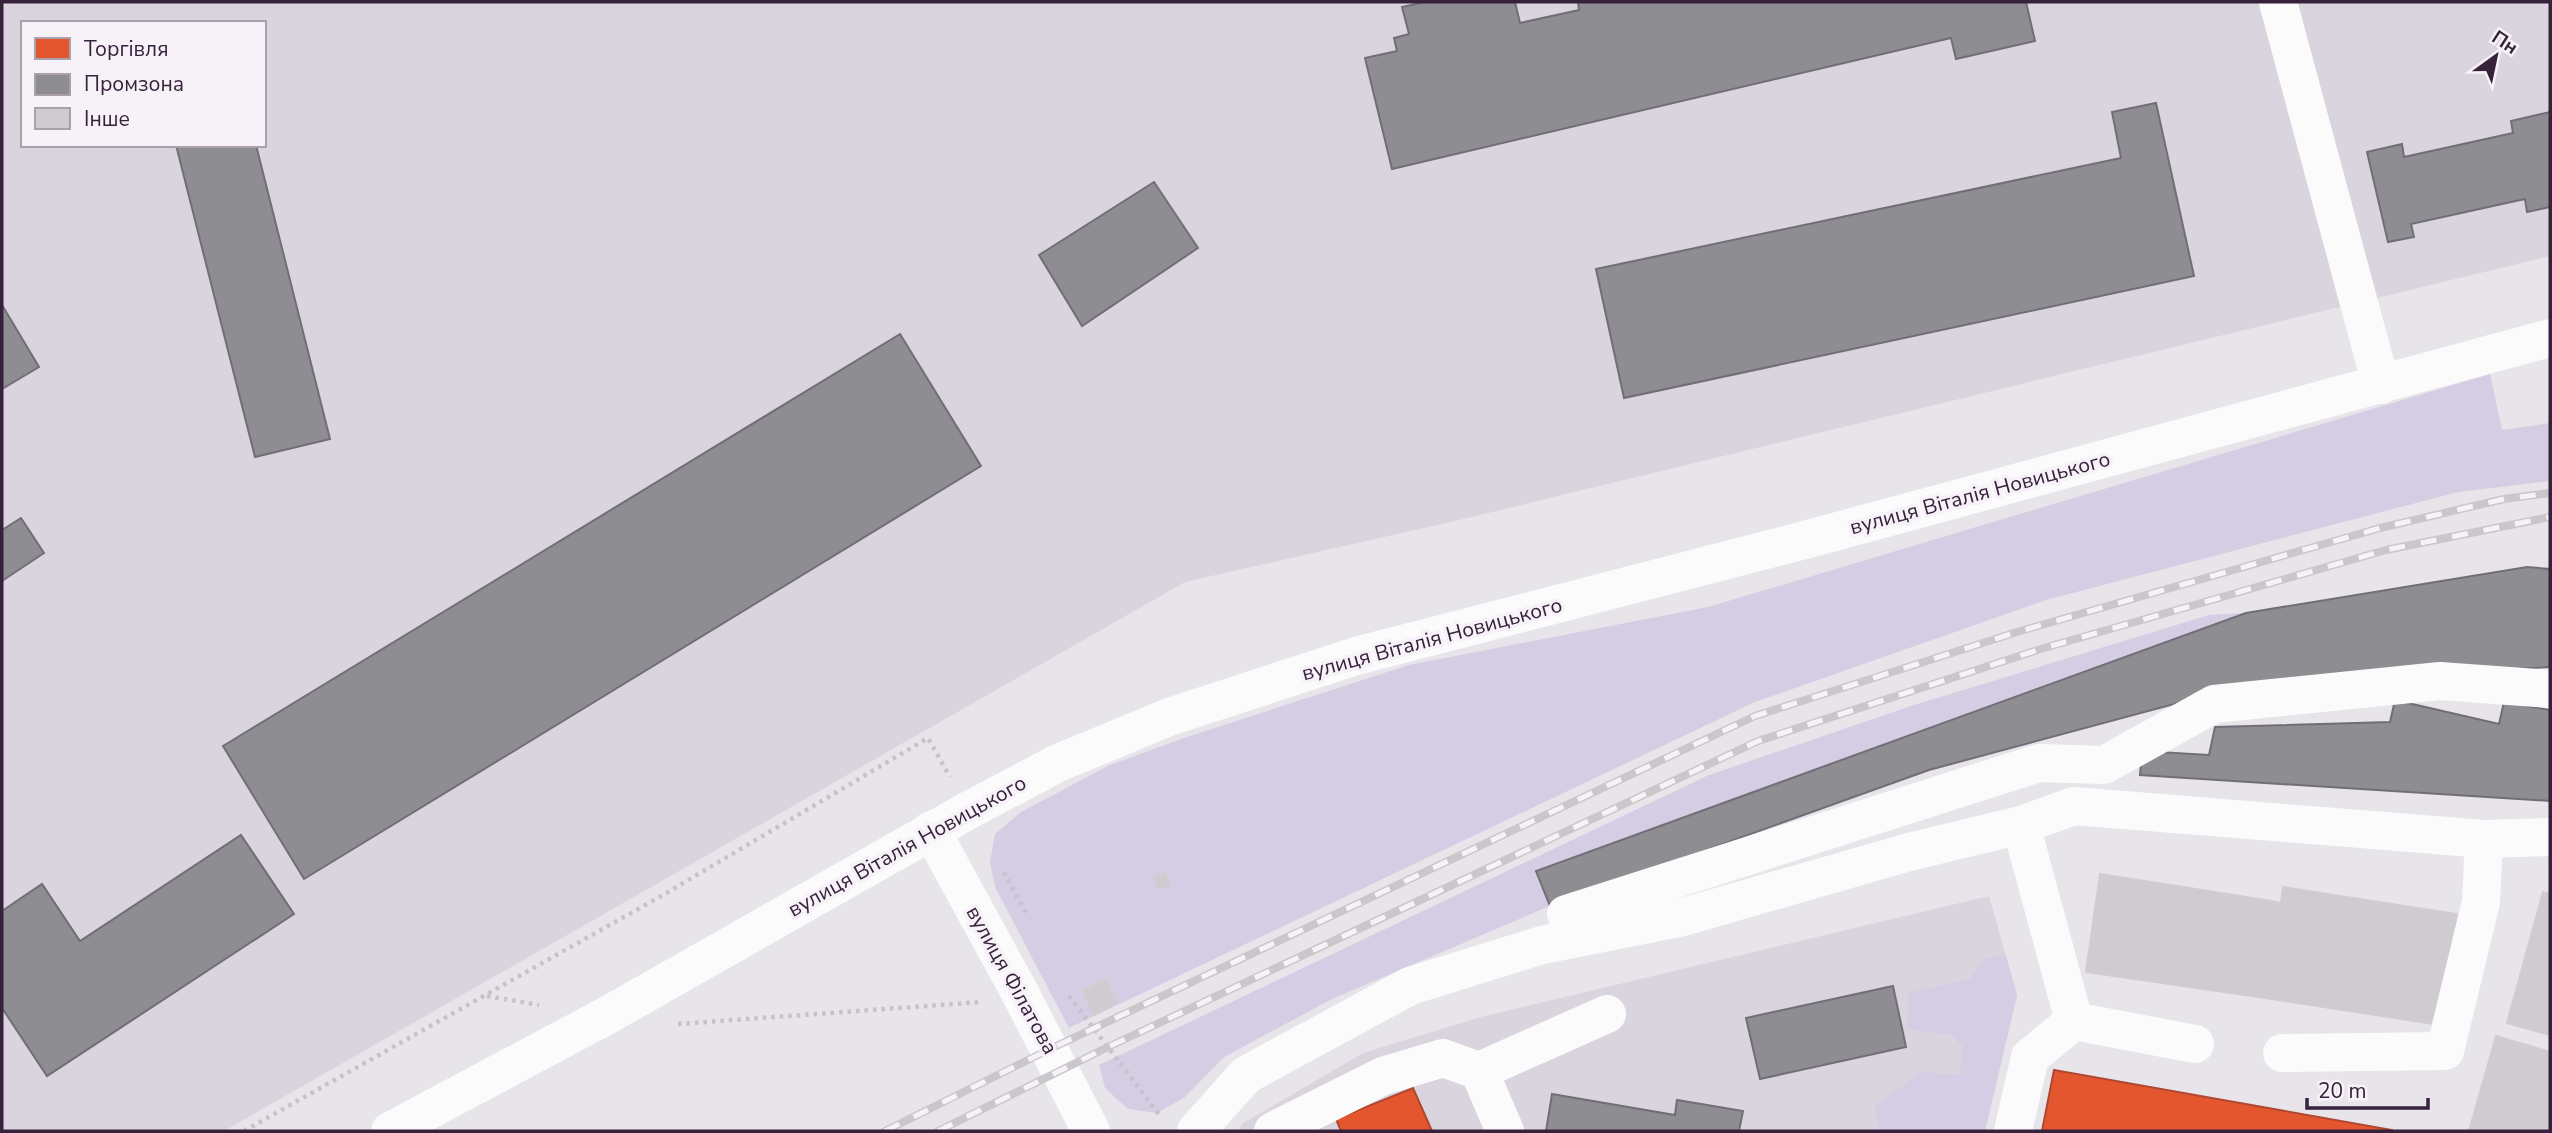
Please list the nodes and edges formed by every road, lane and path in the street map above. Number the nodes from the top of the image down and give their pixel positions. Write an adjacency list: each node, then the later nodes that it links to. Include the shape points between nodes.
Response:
1 (2278, 2): 3 (street)
2 (2550, 338): 3 (street, вулиця Віталія Новицького)
3 (2381, 385): 7 (street, вулиця Віталія Новицького, via 1356,656 1144,727 1058,763)
4 (2550, 689): 11 (street, via 2440,681 2214,704 2104,765 2039,763)
5 (951, 780): 22 (path, via 928,738 581,943)
6 (2021, 825): 9 (street, via 2074,806); 16 (street); 21 (street, via 1683,917 1542,945 1410,986 1246,1075)
7 (930, 830): 23 (street, вулиця Віталія Новицького, via 606,1016); 24 (street, вулиця Філатова, via 1062,1070)
8 (2550, 837): 9 (street)
9 (2484, 839): 19 (street, via 2481,902 2445,1051)
10 (1004, 872): 12 (path)
11 (1566, 914)
12 (1028, 918)
13 (1064, 985): 21 (path, via 1107,1048)
14 (989, 1002): 17 (path)
15 (1607, 1014): 20 (street)
16 (2074, 1021): 18 (street); 27 (street, via 2030,1057)
17 (678, 1024)
18 (2196, 1044)
19 (2282, 1053)
20 (1479, 1071): 25 (street, via 1443,1058 1383,1076); 26 (street)
21 (1180, 1127)
22 (244, 1131)
23 (390, 1131)
24 (1090, 1131)
25 (1273, 1131)
26 (1506, 1131)
27 (2013, 1131)

